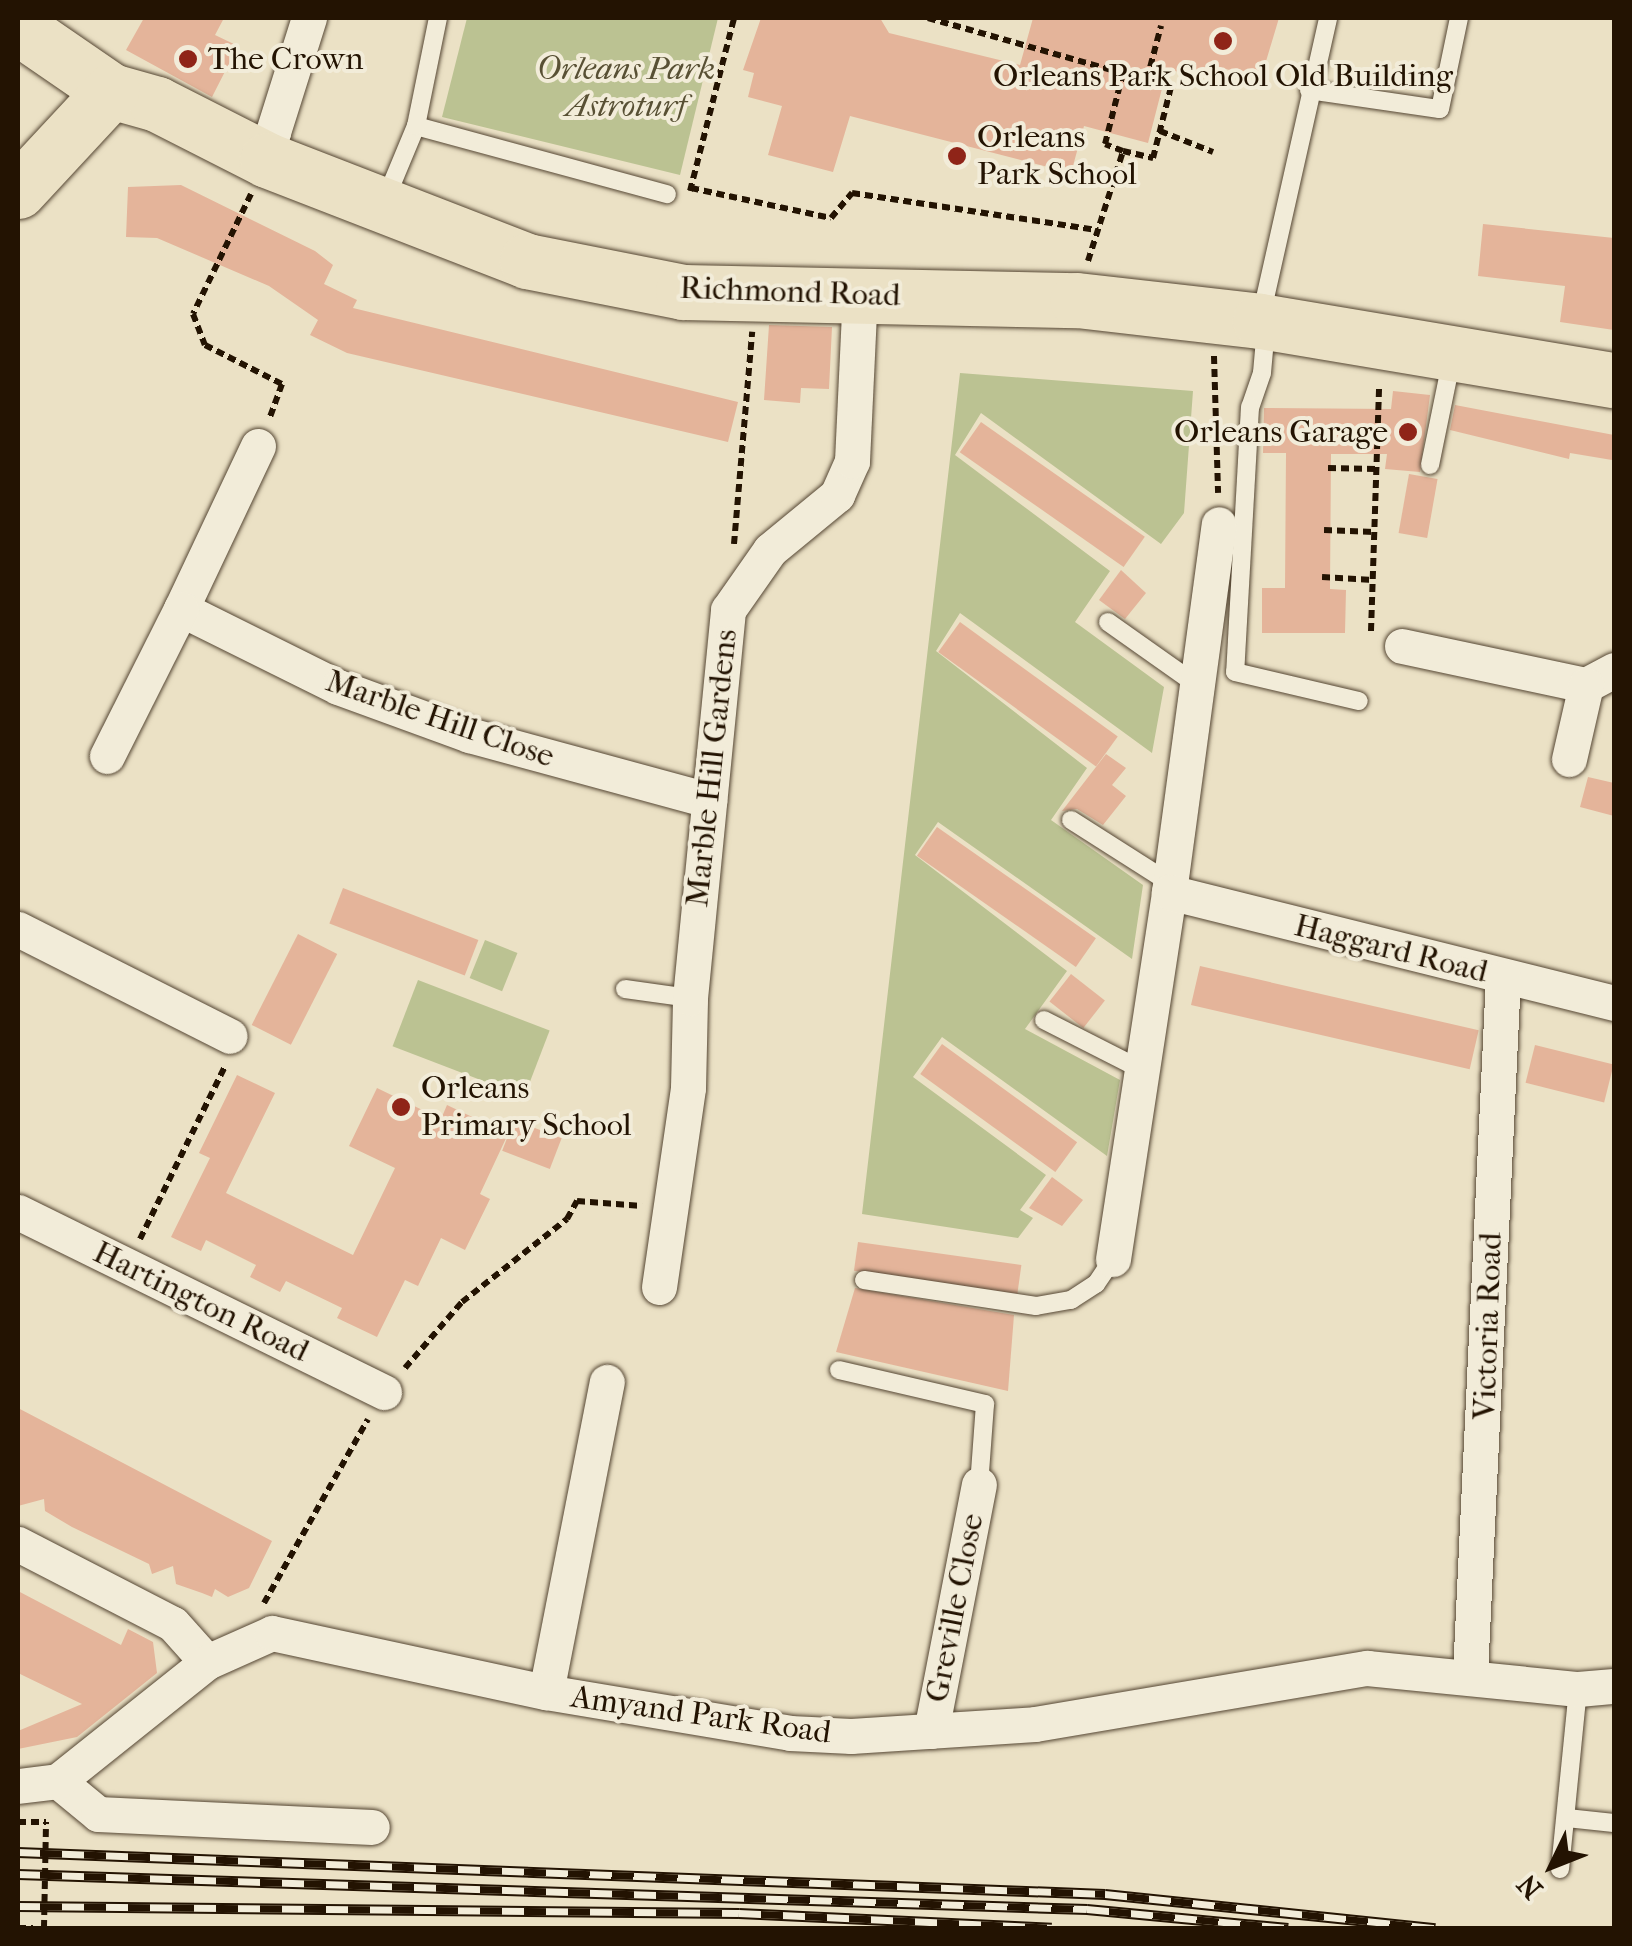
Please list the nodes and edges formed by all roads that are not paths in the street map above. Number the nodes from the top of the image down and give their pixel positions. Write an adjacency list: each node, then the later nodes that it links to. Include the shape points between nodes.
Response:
1 (309, 18): 9 (street)
2 (438, 18): 8 (lane)
3 (1328, 18): 6 (lane)
4 (1459, 18): 6 (lane, via 1440,109)
5 (18, 27): 7 (main road, Richmond Road)
6 (1308, 90): 14 (lane)
7 (112, 92): 9 (main road, Richmond Road, via 157,104); 10 (main road)
8 (416, 126): 11 (lane); 12 (lane)
9 (262, 158): 12 (main road, Richmond Road)
10 (18, 191)
11 (668, 194)
12 (382, 208): 13 (main road, Richmond Road, via 527,261 683,292)
13 (860, 294): 14 (main road, Richmond Road, via 1077,300); 28 (street, Marble Hill Gardens, via 852,461 836,495 770,550 728,610)
14 (1246, 320): 15 (main road, Richmond Road); 25 (lane, via 1262,373 1250,407 1234,672)
15 (1453, 353): 16 (main road, Richmond Road); 18 (lane)
16 (1614, 380)
17 (258, 446): 20 (street)
18 (1430, 465)
19 (1219, 524): 24 (street)
20 (181, 609): 26 (street); 28 (street, Marble Hill Close, via 338,687 450,728)
21 (1108, 622): 24 (lane)
22 (1386, 642): 23 (street)
23 (1600, 677): 27 (street)
24 (1197, 684): 30 (street)
25 (1358, 701)
26 (107, 756)
27 (1569, 759)
28 (709, 800): 34 (street, Marble Hill Gardens)
29 (1072, 820): 30 (lane)
30 (1169, 888): 32 (street, Haggard Road); 38 (street)
31 (18, 929): 37 (street)
32 (1503, 978): 35 (street, Haggard Road); 49 (street, Victoria Road)
33 (624, 989): 34 (lane)
34 (690, 998): 42 (street, Marble Hill Gardens, via 688,1088)
35 (1614, 1003)
36 (1044, 1020): 38 (lane)
37 (230, 1036)
38 (1142, 1070): 40 (street)
39 (18, 1212): 45 (street, Hartington Road)
40 (1114, 1259): 41 (lane, via 1096,1284 1072,1300 1036,1306)
41 (864, 1280)
42 (659, 1287)
43 (839, 1370): 46 (lane, via 994,1405)
44 (607, 1382): 52 (street)
45 (384, 1392)
46 (979, 1485): 53 (street, Greville Close)
47 (18, 1544): 48 (street, via 173,1624)
48 (207, 1662): 52 (street, Amyand Park Road, via 257,1634 312,1638); 54 (street)
49 (1470, 1674): 51 (street, Amyand Park Road); 53 (street, Amyand Park Road, via 1367,1668 1035,1724)
50 (1614, 1686): 51 (street, Amyand Park Road)
51 (1578, 1689): 56 (lane)
52 (546, 1692): 53 (street, Amyand Park Road, via 790,1733)
53 (931, 1731)
54 (58, 1780): 55 (street); 58 (street, via 98,1814)
55 (18, 1786)
56 (1567, 1818): 57 (lane); 59 (lane)
57 (1614, 1823)
58 (372, 1827)
59 (1560, 1868)

